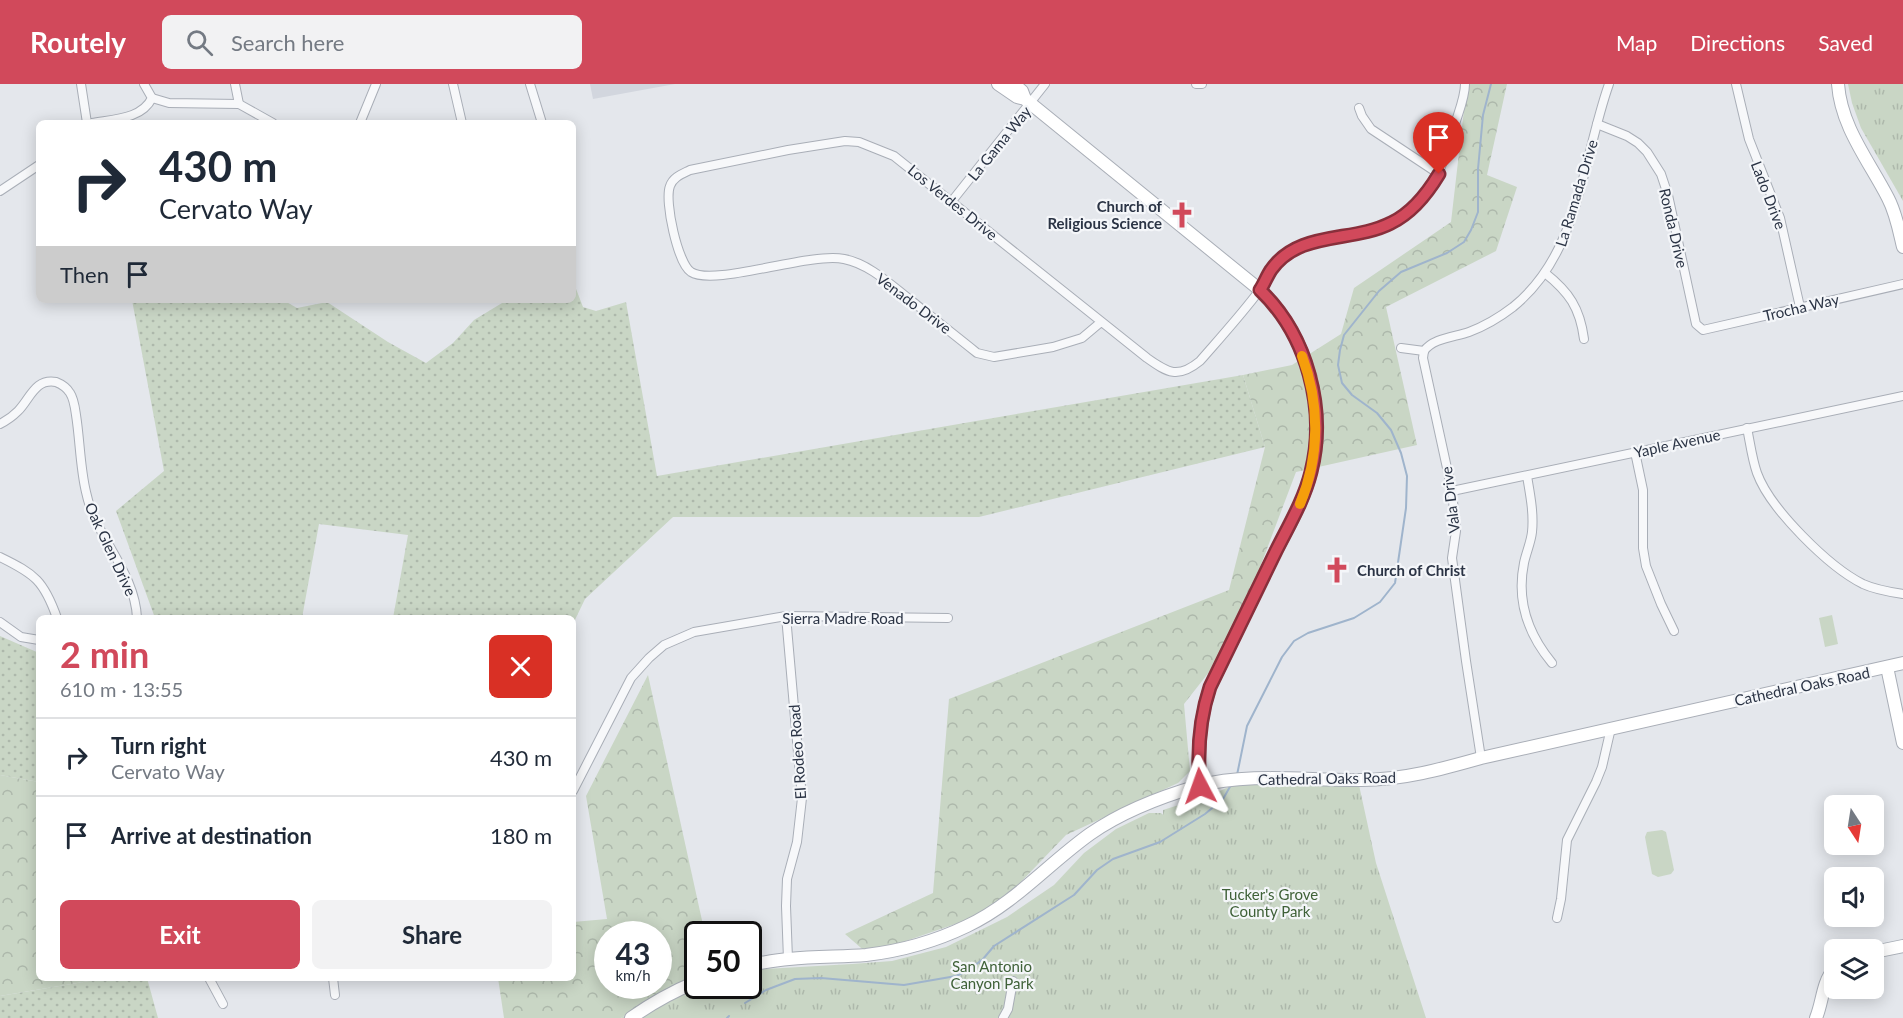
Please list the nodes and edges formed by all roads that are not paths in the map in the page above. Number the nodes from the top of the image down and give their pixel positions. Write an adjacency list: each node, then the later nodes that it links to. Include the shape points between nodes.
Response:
1 (81, 84): 20 (street)
2 (144, 84): 16 (street)
3 (235, 84): 18 (street)
4 (376, 84): 23 (street)
5 (453, 84): 24 (street)
6 (530, 84): 25 (street)
7 (998, 84): 17 (main road)
8 (1014, 84): 17 (main road)
9 (1045, 84): 17 (street, La Gama Way)
10 (1196, 84): 11 (street)
11 (1202, 84)
12 (1465, 84): 29 (street)
13 (1609, 84): 26 (street, La Ramada Drive)
14 (1736, 84): 36 (street, Lado Drive, via 1749,139 1780,218)
15 (1838, 84): 32 (main road, via 1856,143 1889,199)
16 (152, 98): 18 (street, via 169,103); 21 (street, via 146,109)
17 (1028, 102): 31 (street, La Gama Way); 35 (main road)
18 (239, 104): 22 (street)
19 (1359, 108): 29 (street, via 1371,129)
20 (87, 120)
21 (109, 120)
22 (268, 120)
23 (361, 120)
24 (461, 120)
25 (541, 120)
26 (1597, 124): 33 (street, La Ramada Drive, via 1569,226); 38 (street, Ronda Drive, via 1638,143 1661,174)
27 (36, 167): 30 (street)
28 (690, 170): 31 (street, Los Verdes Drive, via 818,145 859,142 894,156); 37 (street, Venado Drive, via 670,184 669,204 680,255 692,273 705,277 819,257 844,259 881,277 986,356 1053,347 1082,338)
29 (1439, 174): 35 (street, via 1402,217 1355,234 1316,240 1292,251 1271,270)
30 (0, 190)
31 (952, 201): 37 (street, Los Verdes Drive)
32 (1903, 247)
33 (1545, 273): 39 (street, via 1577,308); 41 (street, La Ramada Drive, via 1524,297 1493,321 1432,342)
34 (1903, 284): 36 (street, Trocha Way)
35 (1260, 290): 37 (street, Los Verdes Drive, via 1200,361 1178,373 1158,366); 64 (main road, via 1290,329 1307,369 1314,403 1316,446 1299,505 1210,687 1198,744)
36 (1800, 307): 38 (street, Trocha Way, via 1703,330)
37 (1101, 322)
38 (1699, 327)
39 (1584, 339)
40 (1401, 348): 41 (street)
41 (1424, 351): 47 (street, Vala Drive)
42 (1903, 396): 44 (street, Yaple Avenue)
43 (0, 424): 51 (street, Oak Glen Drive, via 19,410 36,386 45,382 55,382 71,393 86,493 133,589)
44 (1747, 428): 45 (street, Yaple Avenue); 49 (street, via 1757,473 1782,513 1803,536 1835,566 1858,580)
45 (1635, 452): 46 (street, Yaple Avenue); 55 (street, via 1643,490 1646,566)
46 (1527, 476): 47 (street, Yaple Avenue); 57 (street, via 1533,518 1521,588 1534,639)
47 (1452, 491): 62 (street, Vala Drive, via 1456,531 1452,558)
48 (0, 558): 50 (street, via 36,579)
49 (1903, 594)
50 (56, 615)
51 (137, 615)
52 (786, 616): 53 (street, Sierra Madre Road); 63 (street, Sierra Madre Road, via 694,632 664,645 631,678); 68 (street, El Rodeo Road, via 802,798 797,842 787,879)
53 (948, 618)
54 (0, 622): 56 (street, via 21,637)
55 (1674, 631)
56 (36, 640)
57 (1552, 663)
58 (1903, 663): 59 (main road, Cathedral Oaks Road)
59 (1887, 667): 60 (main road, Cathedral Oaks Road); 61 (main road)
60 (1611, 728): 62 (main road, Cathedral Oaks Road); 65 (street, via 1602,767 1567,840)
61 (1903, 744)
62 (1481, 758): 64 (main road, Cathedral Oaks Road, via 1432,772 1365,780 1257,779)
63 (576, 785)
64 (1200, 786): 68 (main road, Cathedral Oaks Road, via 1117,817 999,908 939,938 868,954)
65 (1557, 918)
66 (1903, 946): 67 (main road)
67 (1884, 950)
68 (788, 959): 69 (main road, Cathedral Oaks Road)
69 (762, 963)
70 (211, 981): 76 (street)
71 (333, 981): 75 (street)
72 (1013, 981): 78 (street)
73 (684, 987): 77 (main road)
74 (1824, 988): 79 (main road)
75 (335, 994)
76 (223, 1004)
77 (631, 1018)
78 (1003, 1018)
79 (1816, 1018)

